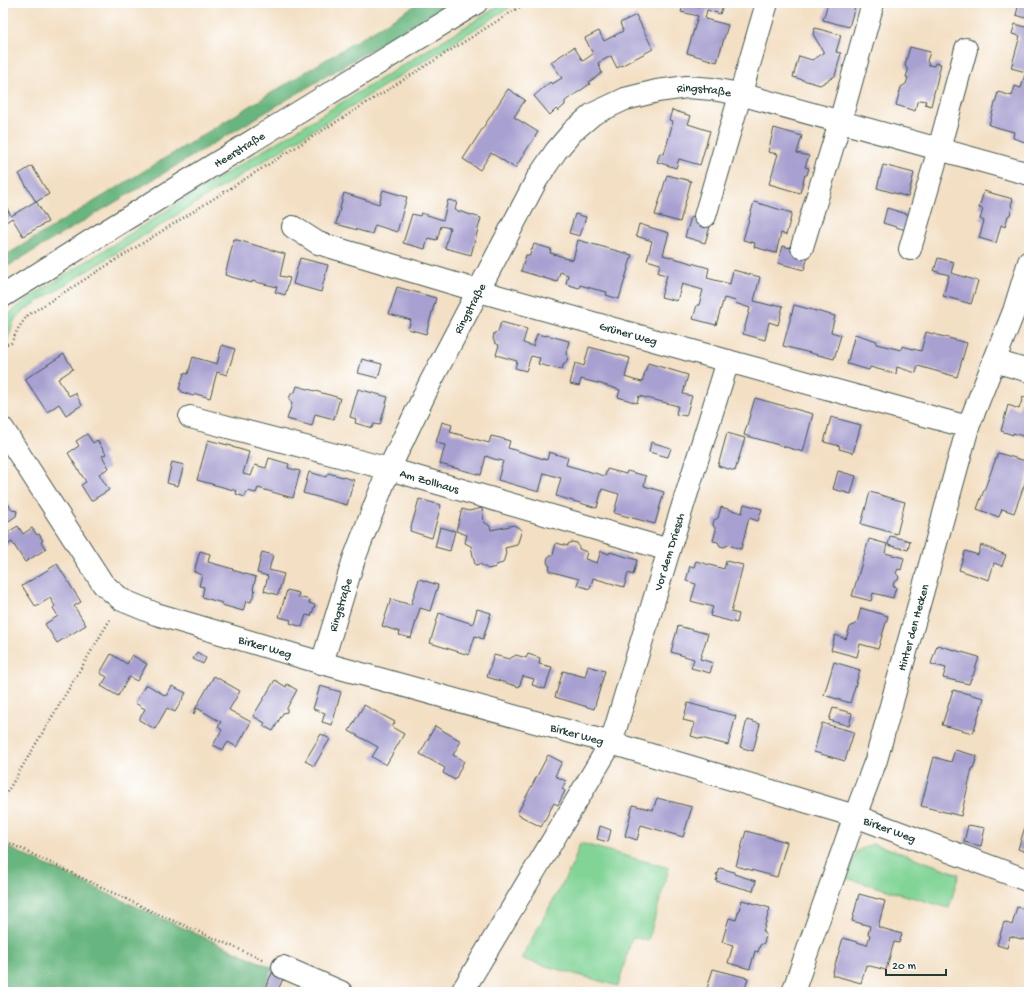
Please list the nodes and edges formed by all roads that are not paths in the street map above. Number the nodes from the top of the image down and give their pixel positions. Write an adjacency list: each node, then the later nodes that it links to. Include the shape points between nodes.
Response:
1 (476, 3): 15 (street, Heerstraße)
2 (767, 3): 5 (street, Ringstraße)
3 (873, 3): 6 (street)
4 (966, 49): 7 (street)
5 (740, 94): 6 (street, Ringstraße); 9 (street, Ringstraße); 14 (street, Ringstraße, via 687,87 657,91 625,99 593,114 568,136 537,179)
6 (840, 122): 7 (street, Ringstraße); 11 (street)
7 (940, 149): 8 (street, Ringstraße); 12 (street)
8 (1029, 174)
9 (706, 216)
10 (293, 227): 14 (street, Grüner Weg, via 318,243)
11 (802, 247)
12 (910, 249)
13 (1029, 262): 17 (street, Hinter den Hecken, via 1014,311)
14 (479, 291): 16 (street, Grüner Weg); 22 (street, Ringstraße, via 430,383)
15 (3, 296)
16 (728, 361): 20 (street, Grüner Weg); 23 (street, Vor dem Driesch)
17 (994, 361): 18 (street); 20 (street, Hinter den Hecken)
18 (1029, 371)
19 (190, 417): 22 (street, Am Zollhaus)
20 (968, 427): 26 (street, Hinter den Hecken, via 876,760)
21 (3, 429): 24 (street, Birker Weg, via 103,584 122,600 156,614)
22 (389, 470): 23 (street, Am Zollhaus); 24 (street, Ringstraße, via 354,559)
23 (669, 550): 25 (street, Vor dem Driesch)
24 (322, 663): 25 (street, Birker Weg)
25 (611, 742): 26 (street, Birker Weg); 30 (street, Birker Weg)
26 (855, 816): 27 (street, Birker Weg); 31 (street, Hinter den Hecken)
27 (1029, 881)
28 (282, 967): 29 (street)
29 (341, 992)
30 (462, 992)
31 (793, 992)

